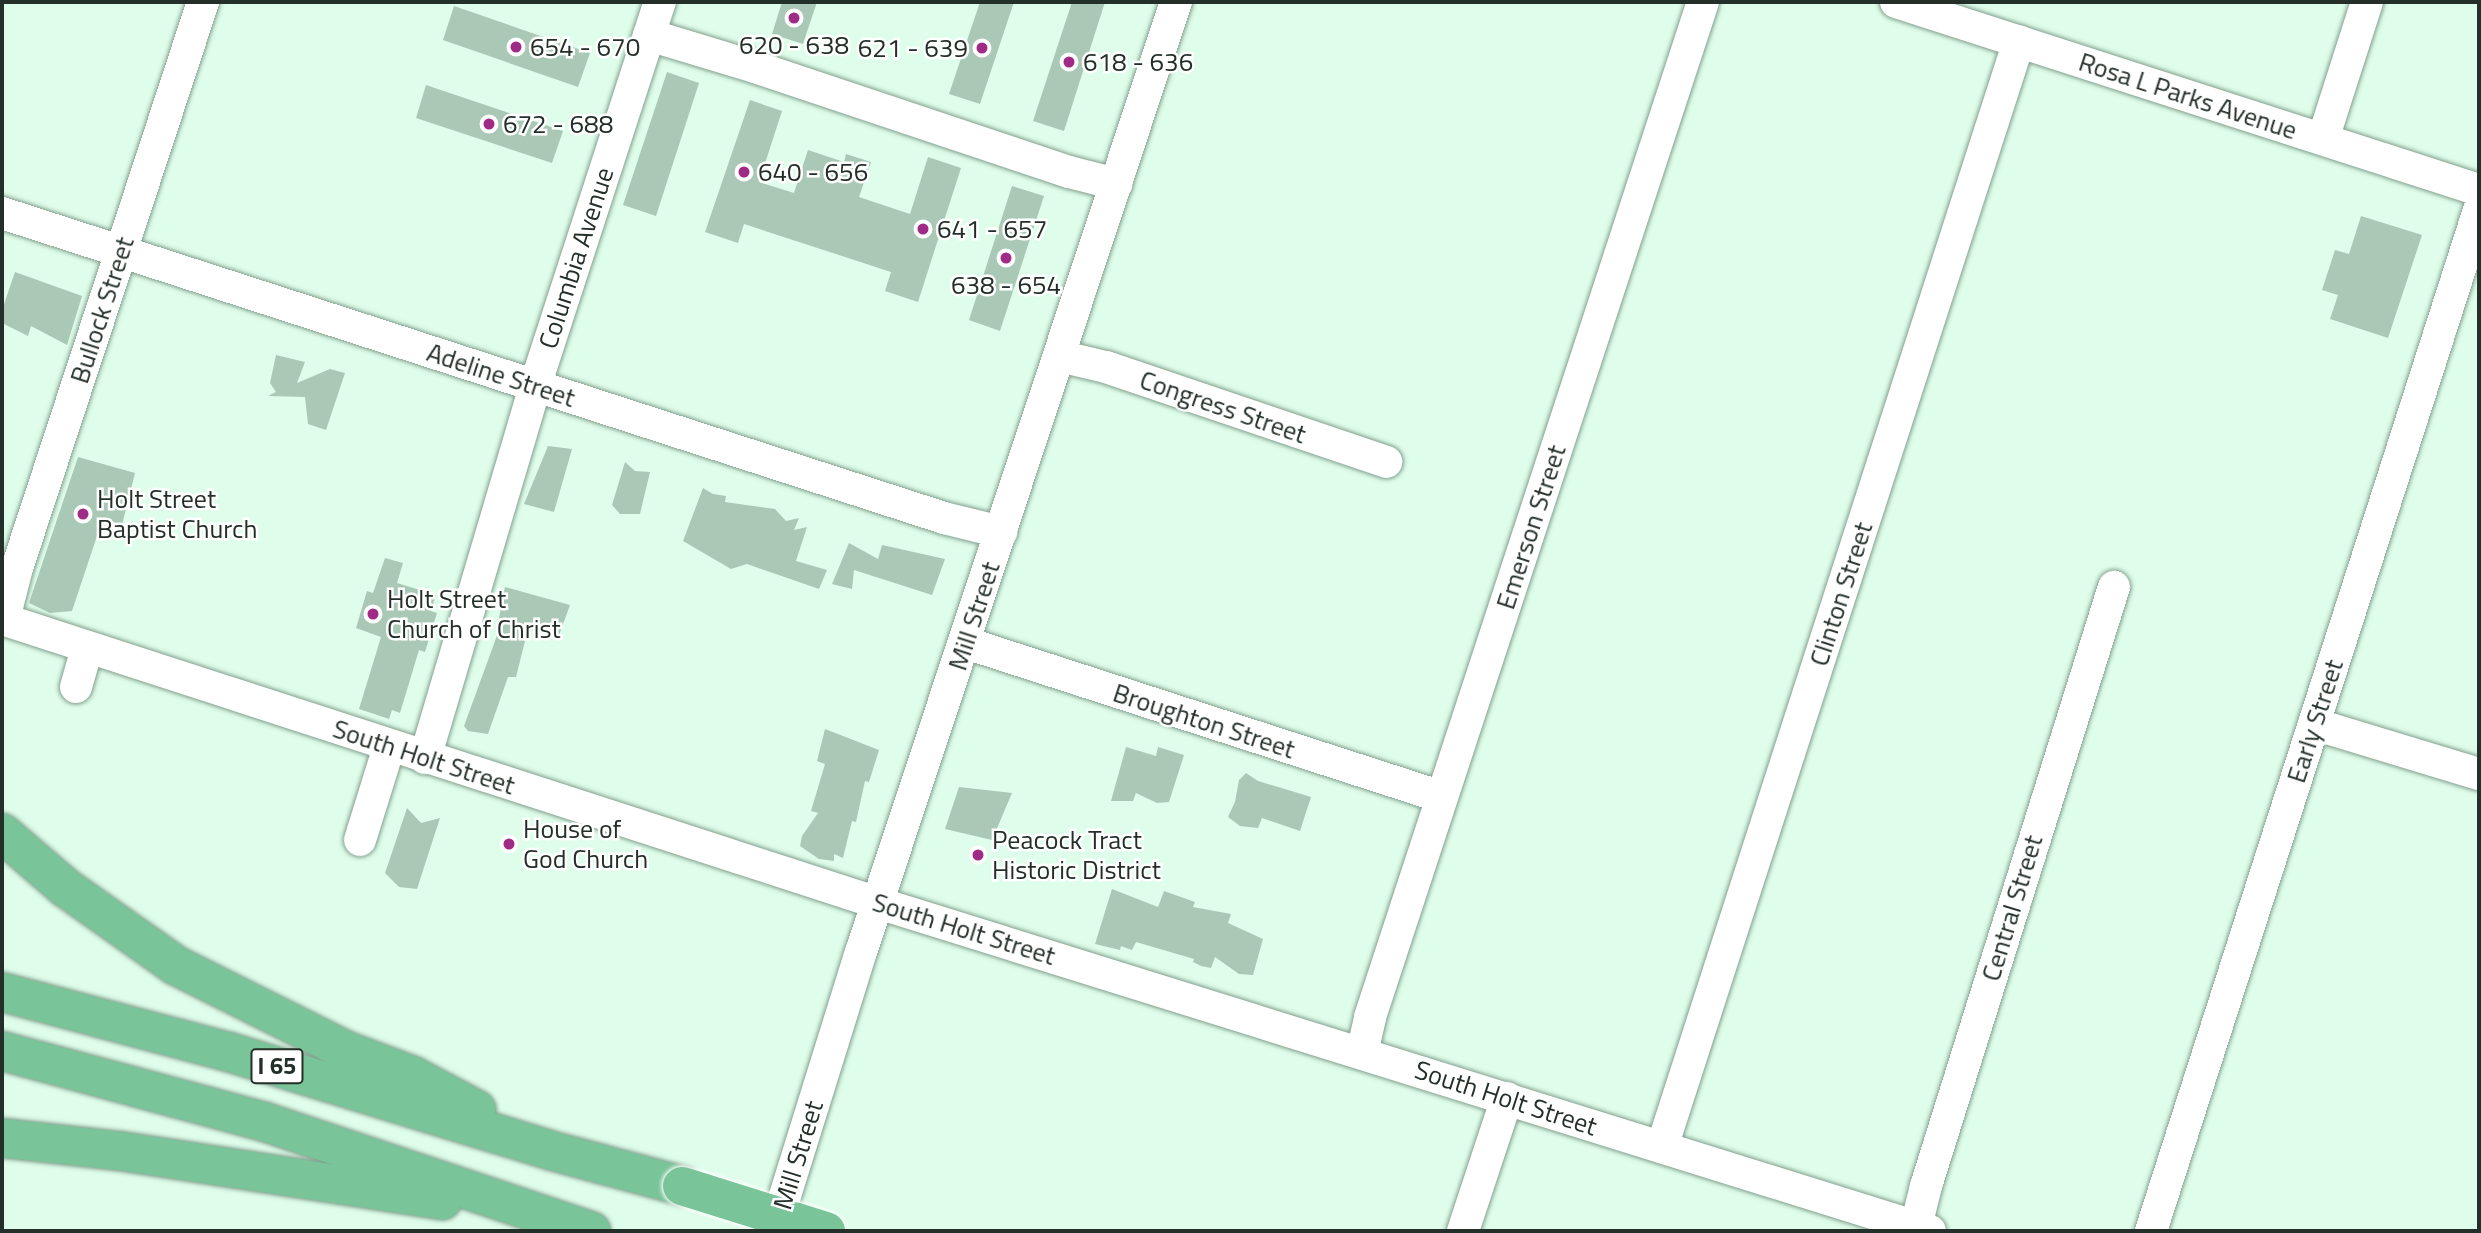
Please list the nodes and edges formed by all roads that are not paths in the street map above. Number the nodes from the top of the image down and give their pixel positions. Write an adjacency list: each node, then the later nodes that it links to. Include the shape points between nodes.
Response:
1 (202, 2): 14 (street, Bullock Street)
2 (660, 2): 7 (street, Columbia Avenue)
3 (1176, 2): 10 (street, Mill Street)
4 (1703, 2): 28 (street, Emerson Street)
5 (1896, 2): 8 (street, Rosa L Parks Avenue)
6 (2367, 2): 9 (street)
7 (649, 35): 10 (street); 16 (street, Columbia Avenue)
8 (2019, 41): 9 (street, Rosa L Parks Avenue); 37 (street, Clinton Street)
9 (2323, 139): 11 (street, Rosa L Parks Avenue)
10 (1116, 184): 15 (street, Mill Street)
11 (2479, 190)
12 (2479, 210): 24 (street, Early Street)
13 (2, 213): 14 (street, Adeline Street)
14 (120, 252): 16 (street, Adeline Street); 20 (street, Bullock Street)
15 (1059, 356): 17 (street, Congress Street, via 1107,367); 18 (street, Mill Street)
16 (535, 386): 18 (street, Adeline Street, via 944,518); 26 (street, Columbia Avenue)
17 (1386, 463)
18 (1001, 532): 21 (street, Mill Street)
19 (2114, 587): 40 (street, Central Street, via 1926,1186)
20 (3, 619): 22 (street, South Holt Street)
21 (966, 643): 28 (street, Broughton Street); 31 (street, Mill Street)
22 (87, 648): 23 (street); 25 (street, South Holt Street)
23 (76, 687)
24 (2314, 724): 27 (street); 45 (street, Early Street)
25 (389, 747): 26 (street, South Holt Street); 30 (street)
26 (425, 758): 31 (street, South Holt Street)
27 (2479, 775)
28 (1442, 797): 34 (street, Emerson Street, via 1370,1017)
29 (2, 833): 38 (highway, via 66,888 176,965 348,1051 413,1076)
30 (360, 840)
31 (878, 903): 34 (street, South Holt Street); 42 (street, Mill Street)
32 (2, 992): 38 (highway, I 65, via 229,1052)
33 (2, 1051): 39 (highway, I 65, via 265,1122)
34 (1363, 1052): 35 (street, South Holt Street)
35 (1507, 1098): 37 (street, South Holt Street); 44 (street)
36 (2, 1139): 39 (highway, via 120,1151)
37 (1662, 1147): 40 (street, South Holt Street)
38 (549, 1150): 43 (highway, I 65, bridge)
39 (544, 1216): 41 (highway, I 65)
40 (1920, 1230)
41 (592, 1231)
42 (774, 1231)
43 (826, 1231)
44 (1463, 1231)
45 (2151, 1231)

